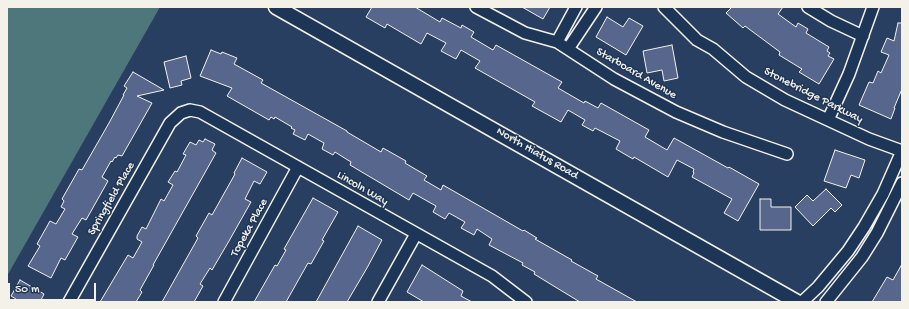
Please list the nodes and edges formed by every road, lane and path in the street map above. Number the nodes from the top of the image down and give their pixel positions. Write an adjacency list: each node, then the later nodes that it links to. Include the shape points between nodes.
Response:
1 (276, 7): 22 (street, North Hiatus Road)
2 (476, 7): 9 (street, Starboard Avenue, via 525,33)
3 (576, 7): 9 (street)
4 (596, 7): 10 (street)
5 (664, 7): 12 (street, Stonebridge Parkway, via 697,40 746,77 785,100)
6 (808, 7): 8 (street)
7 (873, 7): 8 (street)
8 (863, 36): 12 (street)
9 (557, 42): 10 (street, Starboard Avenue)
10 (568, 49): 14 (street, Starboard Avenue, via 614,79 676,112 723,132)
11 (181, 113): 15 (street, Lincoln Way, via 190,110 200,112); 18 (street, Springfield Place, via 170,124)
12 (828, 120): 13 (street, Stonebridge Parkway)
13 (902, 151): 23 (street, via 883,194 864,227 818,287)
14 (787, 154)
15 (298, 167): 17 (street, Lincoln Way); 19 (street, Topeka Place)
16 (902, 183): 24 (street, via 877,233)
17 (416, 234): 20 (street); 21 (street, Lincoln Way, via 492,276)
18 (69, 302)
19 (224, 302)
20 (378, 302)
21 (526, 302)
22 (797, 302)
23 (802, 302)
24 (826, 302)

